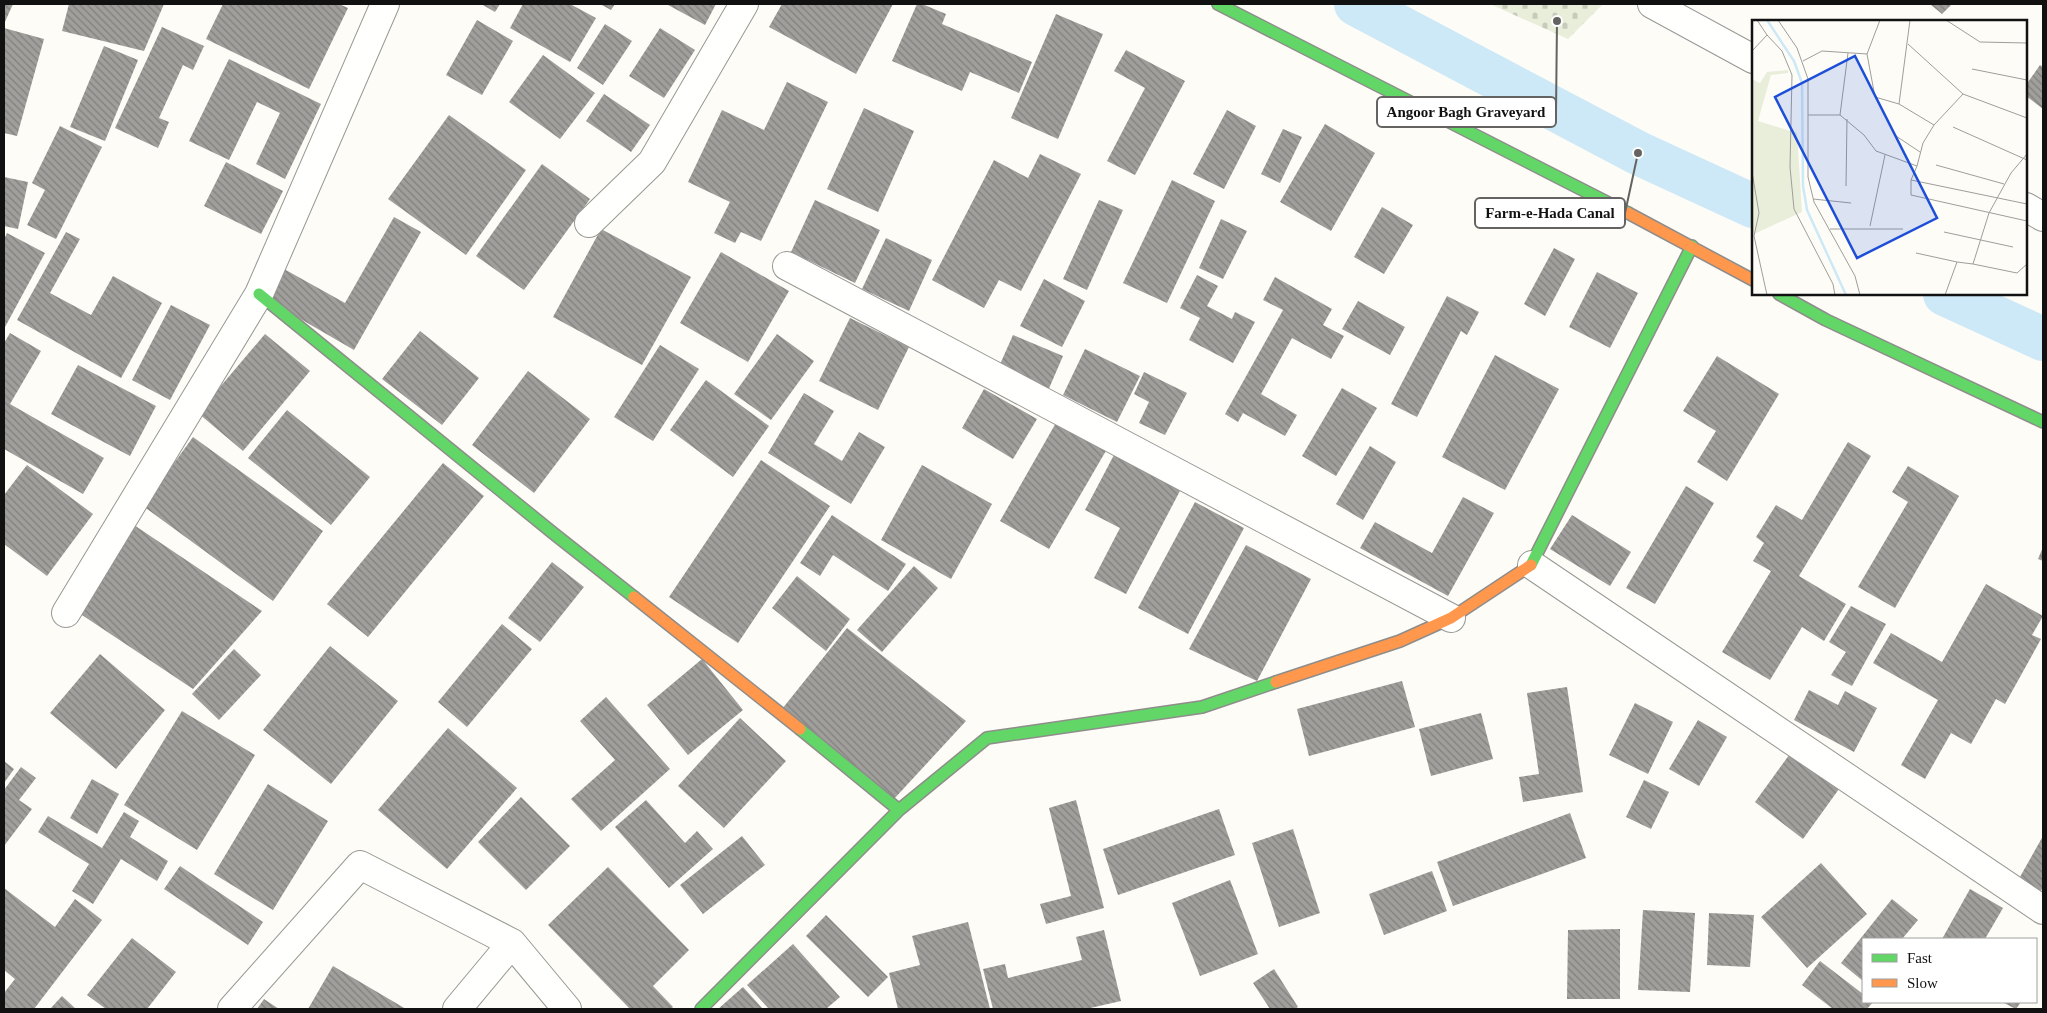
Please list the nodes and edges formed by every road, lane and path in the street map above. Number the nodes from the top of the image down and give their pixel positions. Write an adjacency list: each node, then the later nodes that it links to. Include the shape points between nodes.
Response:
1 (385, 4): 12 (street)
2 (744, 4): 8 (street, via 652,162)
3 (1218, 4): 9 (street)
4 (1652, 4): 5 (street)
5 (1752, 58)
6 (2027, 208): 7 (street)
7 (2043, 217)
8 (589, 223)
9 (1692, 246): 11 (street); 15 (street)
10 (787, 266): 17 (street)
11 (1752, 279)
12 (259, 294): 16 (street); 18 (street)
13 (1781, 295): 14 (street, via 1826,320)
14 (2043, 422)
15 (1532, 565): 17 (street); 19 (street)
16 (66, 613)
17 (1451, 618): 18 (street, via 1400,641 1202,707 987,738)
18 (899, 810): 24 (street)
19 (2043, 910)
20 (512, 943): 21 (street, via 360,865); 22 (street); 23 (street)
21 (232, 1009)
22 (456, 1009)
23 (567, 1009)
24 (701, 1009)

